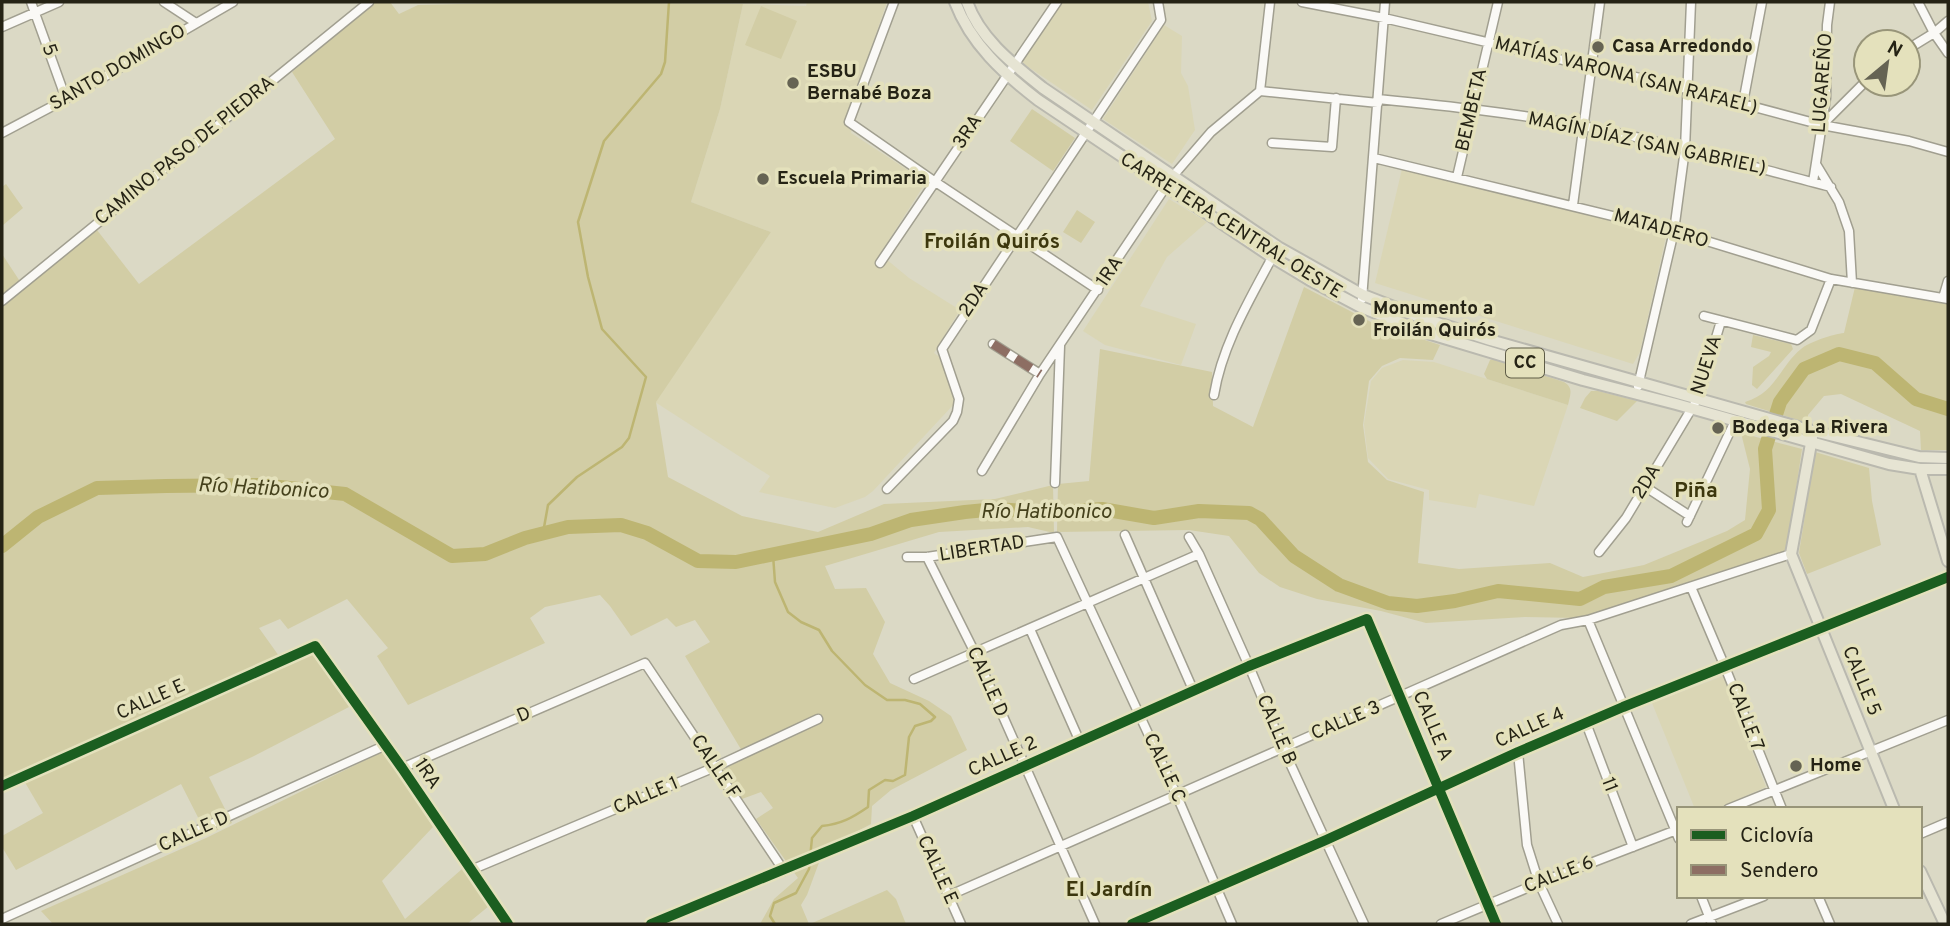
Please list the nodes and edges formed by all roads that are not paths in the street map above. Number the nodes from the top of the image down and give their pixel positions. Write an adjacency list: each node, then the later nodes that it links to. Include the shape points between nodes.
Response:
1 (32, 2): 22 (street, 5)
2 (59, 2): 22 (street)
3 (164, 2): 25 (street)
4 (213, 2): 21 (street)
5 (233, 2): 21 (street, SANTO DOMINGO)
6 (369, 2): 67 (street, CAMINO PASO DE PIEDRA)
7 (894, 2): 53 (street, via 849,122)
8 (955, 2): 33 (main road, CARRETERA CENTRAL OESTE / CC, via 979,46)
9 (967, 2): 31 (main road, CARRETERA CENTRAL OESTE / CC, via 988,38)
10 (1056, 2): 31 (street, 3RA)
11 (1158, 2): 42 (street, 2DA, via 1161,20)
12 (1270, 2): 35 (street)
13 (1302, 2): 23 (street, MATÍAS VARONA (SAN RAFAEL))
14 (1385, 2): 23 (street)
15 (1498, 2): 29 (street, BEMBETA)
16 (1601, 2): 32 (street)
17 (1691, 2): 34 (street)
18 (1762, 2): 40 (street)
19 (1830, 2): 43 (street, LUGAREÑO)
20 (1918, 2): 27 (street)
21 (218, 10): 25 (street, SANTO DOMINGO)
22 (35, 12): 26 (street); 38 (street, 5)
23 (1384, 18): 29 (street, MATÍAS VARONA (SAN RAFAEL)); 39 (street)
24 (1948, 21): 27 (street)
25 (196, 23): 38 (street, SANTO DOMINGO)
26 (2, 27)
27 (1934, 33): 28 (street); 30 (street)
28 (1922, 40)
29 (1488, 42): 32 (street, MATÍAS VARONA (SAN RAFAEL)); 41 (street, BEMBETA)
30 (1948, 53)
31 (1014, 65): 33 (street, 3RA); 42 (main road, CARRETERA CENTRAL OESTE / CC)
32 (1593, 67): 34 (street, MATÍAS VARONA (SAN RAFAEL)); 44 (street)
33 (1006, 76): 46 (main road, CARRETERA CENTRAL OESTE / CC); 53 (street, 3RA)
34 (1687, 89): 40 (street, MATÍAS VARONA (SAN RAFAEL)); 48 (street)
35 (1260, 90): 37 (street, MAGÍN DÍAZ (SAN GABRIEL)); 54 (street, 1RA, via 1211,132)
36 (1852, 95): 43 (street)
37 (1336, 98): 39 (street, MAGÍN DÍAZ (SAN GABRIEL)); 47 (street, via 1332,147)
38 (66, 99): 45 (street, SANTO DOMINGO)
39 (1378, 101): 41 (street, MAGÍN DÍAZ (SAN GABRIEL)); 50 (street)
40 (1743, 103): 43 (street, MATÍAS VARONA (SAN RAFAEL))
41 (1472, 108): 44 (street, MAGÍN DÍAZ (SAN GABRIEL)); 52 (street, BEMBETA)
42 (1093, 122): 46 (street, 2DA); 54 (main road, CARRETERA CENTRAL OESTE / CC)
43 (1822, 125): 49 (street, MATÍAS VARONA (SAN RAFAEL)); 51 (street, LUGAREÑO)
44 (1584, 126): 48 (street, MAGÍN DÍAZ (SAN GABRIEL)); 57 (street)
45 (2, 133)
46 (1086, 134): 54 (main road, CARRETERA CENTRAL OESTE / CC); 59 (street, 2DA)
47 (1272, 143)
48 (1685, 149): 55 (street, MAGÍN DÍAZ (SAN GABRIEL)); 58 (street)
49 (1948, 152)
50 (1374, 158): 52 (street, MATADERO); 68 (street)
51 (1816, 164): 55 (street, LUGAREÑO); 56 (street)
52 (1457, 177): 57 (street, MATADERO)
53 (934, 181): 59 (street); 61 (street, 3RA)
54 (1170, 181): 60 (main road, CARRETERA CENTRAL OESTE / CC); 65 (street, 1RA)
55 (1813, 182): 56 (street, MAGÍN DÍAZ (SAN GABRIEL))
56 (1831, 187): 64 (street, via 1849,231)
57 (1573, 205): 58 (street, MATADERO)
58 (1674, 231): 62 (street, MATADERO); 74 (street)
59 (1017, 236): 65 (street); 86 (street, 2DA, via 942,349 959,399 954,421)
60 (1275, 252): 68 (main road, CARRETERA CENTRAL OESTE / CC); 75 (street, via 1226,349)
61 (880, 263)
62 (1831, 279): 64 (street, MATADERO); 70 (street, NUEVA, via 1811,330 1797,340)
63 (1948, 281): 66 (street)
64 (1852, 283): 66 (street, MATADERO)
65 (1098, 290): 72 (street, 1RA)
66 (1946, 299)
67 (2, 301)
68 (1362, 301): 74 (main road, CARRETERA CENTRAL OESTE / CC, via 1422,318 1488,345)
69 (1704, 316): 70 (street, NUEVA)
70 (1721, 321): 76 (street, NUEVA)
71 (993, 344): 73 (street)
72 (1060, 346): 73 (street, 1RA); 84 (street)
73 (1040, 374): 83 (street, 1RA)
74 (1638, 388): 76 (main road, CARRETERA CENTRAL OESTE / CC); 77 (main road, CARRETERA CENTRAL OESTE / CC)
75 (1214, 395)
76 (1698, 398): 77 (street, NUEVA); 79 (main road, CARRETERA CENTRAL OESTE / CC)
77 (1692, 408): 78 (main road, CARRETERA CENTRAL OESTE / CC); 85 (street, 2DA)
78 (1737, 421): 79 (main road, CARRETERA CENTRAL OESTE / CC); 85 (street, via 1688,519)
79 (1808, 435): 80 (main road, CARRETERA CENTRAL OESTE / CC, via 1919,457); 81 (main road, CC, via 1889,464); 92 (main road)
80 (1948, 458)
81 (1920, 469): 82 (main road, CC); 95 (main road)
82 (1948, 469)
83 (982, 471)
84 (1055, 483)
85 (1644, 486): 90 (street, 2DA)
86 (887, 489)
87 (1125, 535): 97 (street)
88 (1057, 537): 94 (street, LIBERTAD); 99 (street, CALLE C)
89 (1188, 537): 91 (street, CALLE B)
90 (1599, 552)
91 (1199, 554): 97 (street); 107 (street, CALLE B)
92 (1791, 554): 98 (street, CALLE 3); 103 (main road, CALLE 5)
93 (907, 557): 94 (street, LIBERTAD)
94 (927, 557): 105 (street, CALLE D)
95 (1948, 561)
96 (1948, 577): 103 (street, CALLE 4)
97 (1144, 579): 99 (street); 110 (street)
98 (1691, 587): 101 (street, CALLE 3); 108 (street, CALLE 7)
99 (1088, 603): 102 (street); 113 (street, CALLE C)
100 (1367, 619): 107 (street, CALLE 2); 111 (street, CALLE A)
101 (1588, 620): 111 (street, CALLE 3, via 1561,625); 112 (street)
102 (1030, 629): 105 (street); 117 (street)
103 (1821, 630): 108 (street, CALLE 4); 120 (main road, CALLE 5)
104 (315, 646): 118 (street, 1RA); 125 (street, CALLE E)
105 (975, 653): 109 (street); 122 (street, CALLE D)
106 (645, 663): 123 (street, CALLE F); 124 (street, D)
107 (1249, 666): 110 (street, CALLE 2); 119 (street, CALLE B)
108 (1726, 667): 112 (street, CALLE 4); 127 (street, CALLE 7)
109 (914, 679)
110 (1194, 692): 113 (street, CALLE 2)
111 (1401, 697): 119 (street, CALLE 3); 126 (street, CALLE A)
112 (1623, 707): 116 (street, CALLE 4); 134 (street)
113 (1139, 715): 117 (street, CALLE 2); 128 (street, CALLE C)
114 (818, 719): 123 (street, CALLE 1)
115 (1948, 720): 120 (street)
116 (1586, 723): 121 (street, CALLE 4); 138 (street, 11)
117 (1080, 742): 122 (street, CALLE 2)
118 (386, 745): 124 (street, 1RA); 149 (street, CALLE D)
119 (1283, 748): 128 (street, CALLE 3); 136 (street, CALLE B)
120 (1871, 751): 127 (street); 131 (main road, CALLE 5)
121 (1518, 752): 126 (street, CALLE 4); 142 (street, via 1527,845)
122 (1024, 766): 132 (street, CALLE 2); 137 (street, CALLE D)
123 (715, 767): 139 (street, CALLE 1); 140 (street, CALLE F)
124 (402, 768): 139 (street, 1RA)
125 (2, 786)
126 (1439, 789): 136 (street, CALLE 4); 148 (street, CALLE A)
127 (1774, 790): 129 (street); 130 (street, CALLE 7)
128 (1177, 796): 137 (street, CALLE 3); 143 (street, CALLE C)
129 (1733, 807)
130 (1781, 807)
131 (1893, 807)
132 (913, 816): 140 (street, CALLE 2); 144 (street, CALLE E)
133 (1948, 822): 135 (street)
134 (1677, 829): 138 (street, CALLE 6)
135 (1922, 833)
136 (1326, 840): 143 (street, CALLE 4); 157 (street, CALLE B)
137 (1060, 846): 144 (street, CALLE 3); 154 (street, CALLE D)
138 (1633, 847): 142 (street, CALLE 6)
139 (471, 870): 151 (street, 1RA)
140 (784, 871): 152 (street, CALLE 2)
141 (1922, 875): 163 (main road)
142 (1539, 883): 148 (street, CALLE 6); 160 (street)
143 (1216, 887): 155 (street, CALLE 4); 156 (street, CALLE C)
144 (948, 896): 153 (street, CALLE E)
145 (1702, 898): 150 (street)
146 (1760, 898): 150 (street)
147 (1819, 898): 162 (street)
148 (1488, 905): 158 (street, CALLE 6); 159 (street, CALLE A)
149 (4, 919)
150 (1711, 920): 161 (street)
151 (508, 924)
152 (651, 924)
153 (961, 924)
154 (1095, 924)
155 (1132, 924)
156 (1231, 924)
157 (1364, 924)
158 (1441, 924)
159 (1496, 924)
160 (1558, 924)
161 (1691, 924)
162 (1830, 924)
163 (1945, 924)

